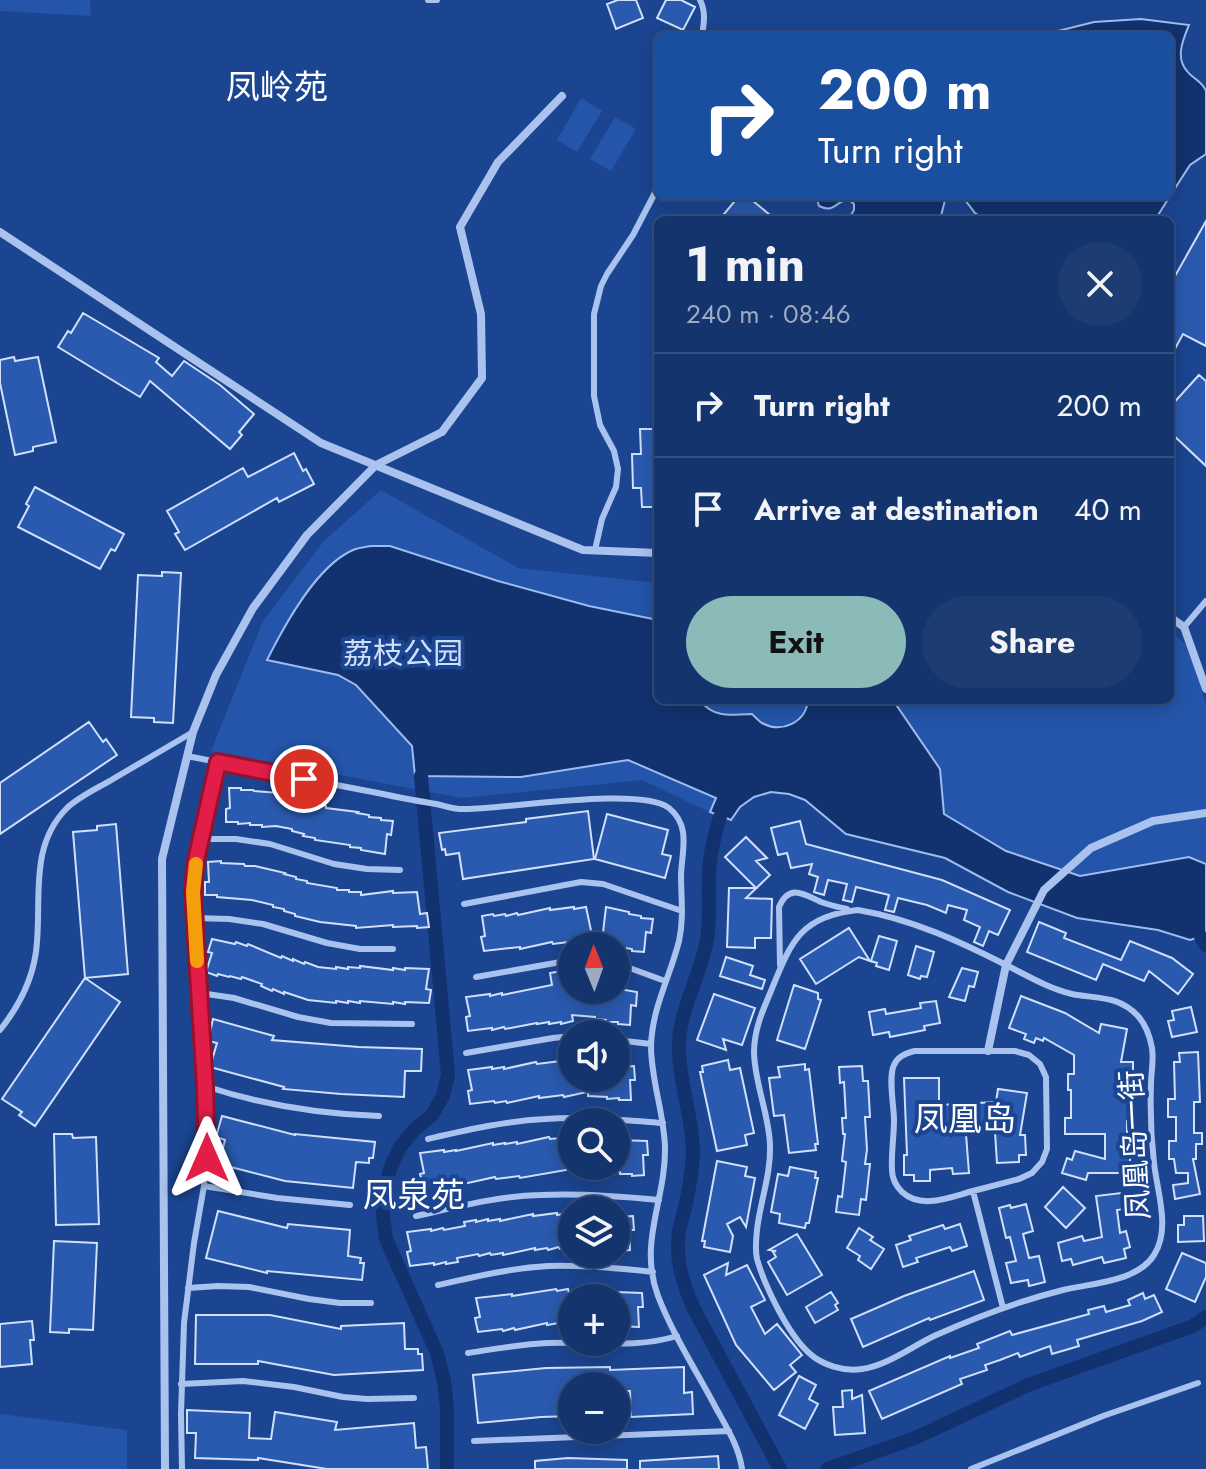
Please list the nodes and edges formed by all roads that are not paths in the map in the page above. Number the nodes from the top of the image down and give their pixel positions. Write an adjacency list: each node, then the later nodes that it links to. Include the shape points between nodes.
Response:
1 (428, 0): 2 (lane)
2 (437, 0)
3 (700, 0): 4 (lane)
4 (703, 32)
5 (562, 96): 8 (street, via 498,162 460,227 481,314 482,378 442,432)
6 (654, 195): 9 (lane, via 607,274 594,314 594,396 618,469)
7 (0, 232): 8 (street, via 321,443)
8 (376, 465): 9 (street, via 583,550); 15 (street, via 307,535 266,589 230,647)
9 (595, 550): 10 (street)
10 (654, 553)
11 (1206, 601): 13 (lane)
12 (1174, 620): 13 (street)
13 (1184, 627): 14 (street)
14 (1206, 689)
15 (193, 732): 16 (street); 34 (lane, via 78,800 50,832 39,867 35,959 25,991)
16 (187, 756): 17 (lane); 61 (street, via 162,859)
17 (218, 762): 19 (lane); 23 (lane, via 463,810 607,798 653,800 677,816 684,829)
18 (1206, 813): 27 (street, via 1153,821 1091,848 1044,890)
19 (201, 839): 20 (lane, via 270,844 334,864); 24 (lane)
20 (400, 870)
21 (464, 904): 23 (lane, via 581,882 603,884)
22 (858, 910): 27 (lane, 凤凰岛一街, via 937,932); 29 (lane, 凤凰岛一街, via 818,920 788,949); 29 (lane, 凤凰岛一街, via 805,893 788,894 779,907)
23 (682, 911): 31 (lane)
24 (194, 918): 25 (lane, via 263,924 360,949); 32 (lane)
25 (393, 949)
26 (558, 962): 30 (lane)
27 (1006, 965): 38 (street); 53 (lane, 凤凰岛一街, via 1072,994 1125,1005 1140,1018 1153,1053 1151,1135 1162,1236 1141,1269)
28 (630, 968): 31 (lane)
29 (780, 969): 53 (lane, 凤凰岛一街, via 755,1040 770,1147 756,1256 786,1323 808,1353 824,1363 861,1369)
30 (476, 977)
31 (665, 981): 37 (lane)
32 (200, 993): 33 (lane, via 331,1023); 40 (lane)
33 (412, 1024)
34 (0, 1030)
35 (558, 1037): 39 (lane)
36 (630, 1042): 37 (lane)
37 (651, 1044): 42 (lane)
38 (988, 1051): 45 (lane, via 1015,1051 1040,1064 1046,1077 1047,1149 1032,1173); 45 (lane, via 914,1051 893,1066 892,1174 897,1187 922,1202)
39 (466, 1053)
40 (205, 1086): 41 (lane, via 320,1113); 44 (lane)
41 (379, 1116)
42 (663, 1123): 43 (lane, via 545,1119); 46 (lane)
43 (428, 1139)
44 (204, 1186): 47 (lane); 51 (lane)
45 (973, 1191): 53 (lane)
46 (659, 1200): 48 (lane, via 537,1195); 49 (lane, via 651,1229)
47 (350, 1205)
48 (416, 1216)
49 (653, 1272): 50 (lane, via 545,1266); 54 (lane)
50 (438, 1285)
51 (188, 1288): 52 (lane, via 249,1287 309,1299); 57 (lane)
52 (371, 1303)
53 (1003, 1308)
54 (677, 1336): 55 (lane, via 644,1344 547,1343); 59 (lane)
55 (468, 1353)
56 (1198, 1383): 64 (lane)
57 (181, 1384): 58 (lane, via 243,1381 343,1397); 62 (lane)
58 (414, 1398)
59 (729, 1431): 60 (lane); 63 (lane)
60 (474, 1441)
61 (165, 1469)
62 (182, 1469)
63 (742, 1469)
64 (971, 1469)

